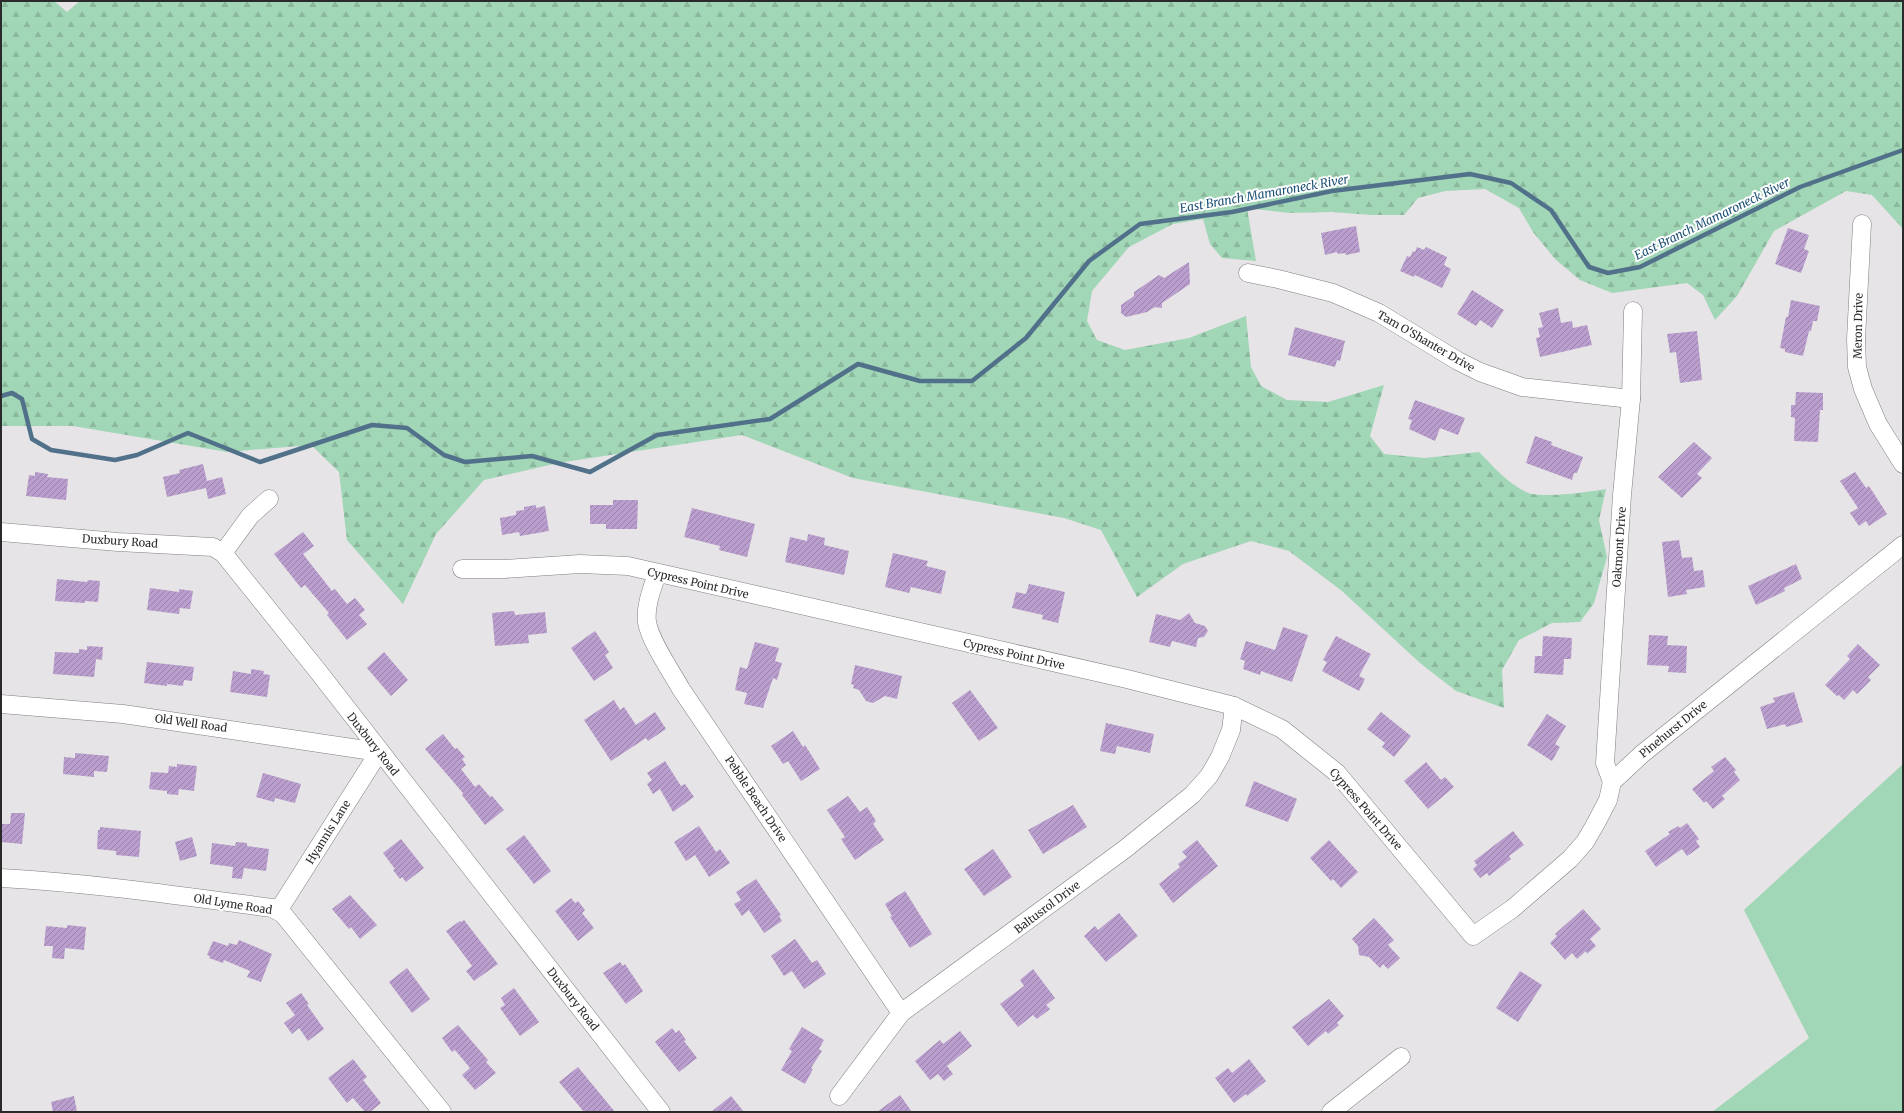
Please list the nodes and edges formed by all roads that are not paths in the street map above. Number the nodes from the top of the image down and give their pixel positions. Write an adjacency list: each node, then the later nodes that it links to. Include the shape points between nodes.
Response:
1 (1862, 224): 5 (street, Meron Drive, via 1857,367 1878,424)
2 (1248, 274): 4 (street, Tam O'Shanter Drive, via 1333,293 1379,313 1480,372 1522,387)
3 (1633, 312): 4 (street, Oakmont Drive)
4 (1631, 399): 15 (street, Oakmont Drive, via 1605,764)
5 (1903, 464)
6 (269, 499): 9 (street, via 250,516)
7 (1, 532): 9 (street, Duxbury Road, via 213,547)
8 (1903, 545): 15 (street, Pinehurst Drive, via 1681,722)
9 (223, 553): 14 (street, Duxbury Road)
10 (462, 569): 11 (street, Cypress Point Drive, via 580,564 628,566)
11 (657, 574): 13 (street, Cypress Point Drive, via 1127,679); 18 (street, Pebble Beach Drive, via 649,597 647,621 650,632 677,683)
12 (1, 704): 14 (street, Old Well Road, via 123,714)
13 (1234, 706): 15 (street, Cypress Point Drive, via 1282,729 1337,773 1473,936 1512,909 1570,859 1585,842 1596,823 1608,800); 18 (street, Baltusrol Drive, via 1231,730 1220,757 1209,776 1192,795 1100,867)
14 (379, 752): 17 (street, Hyannis Lane); 22 (street, Duxbury Road)
15 (1612, 782)
16 (1, 878): 17 (street, Old Lyme Road, via 144,891 272,908)
17 (278, 911): 21 (street, Old Lyme Road)
18 (901, 1013): 20 (street, Baltusrol Drive)
19 (1401, 1057): 23 (street)
20 (839, 1096)
21 (442, 1112)
22 (661, 1112)
23 (1331, 1112)

